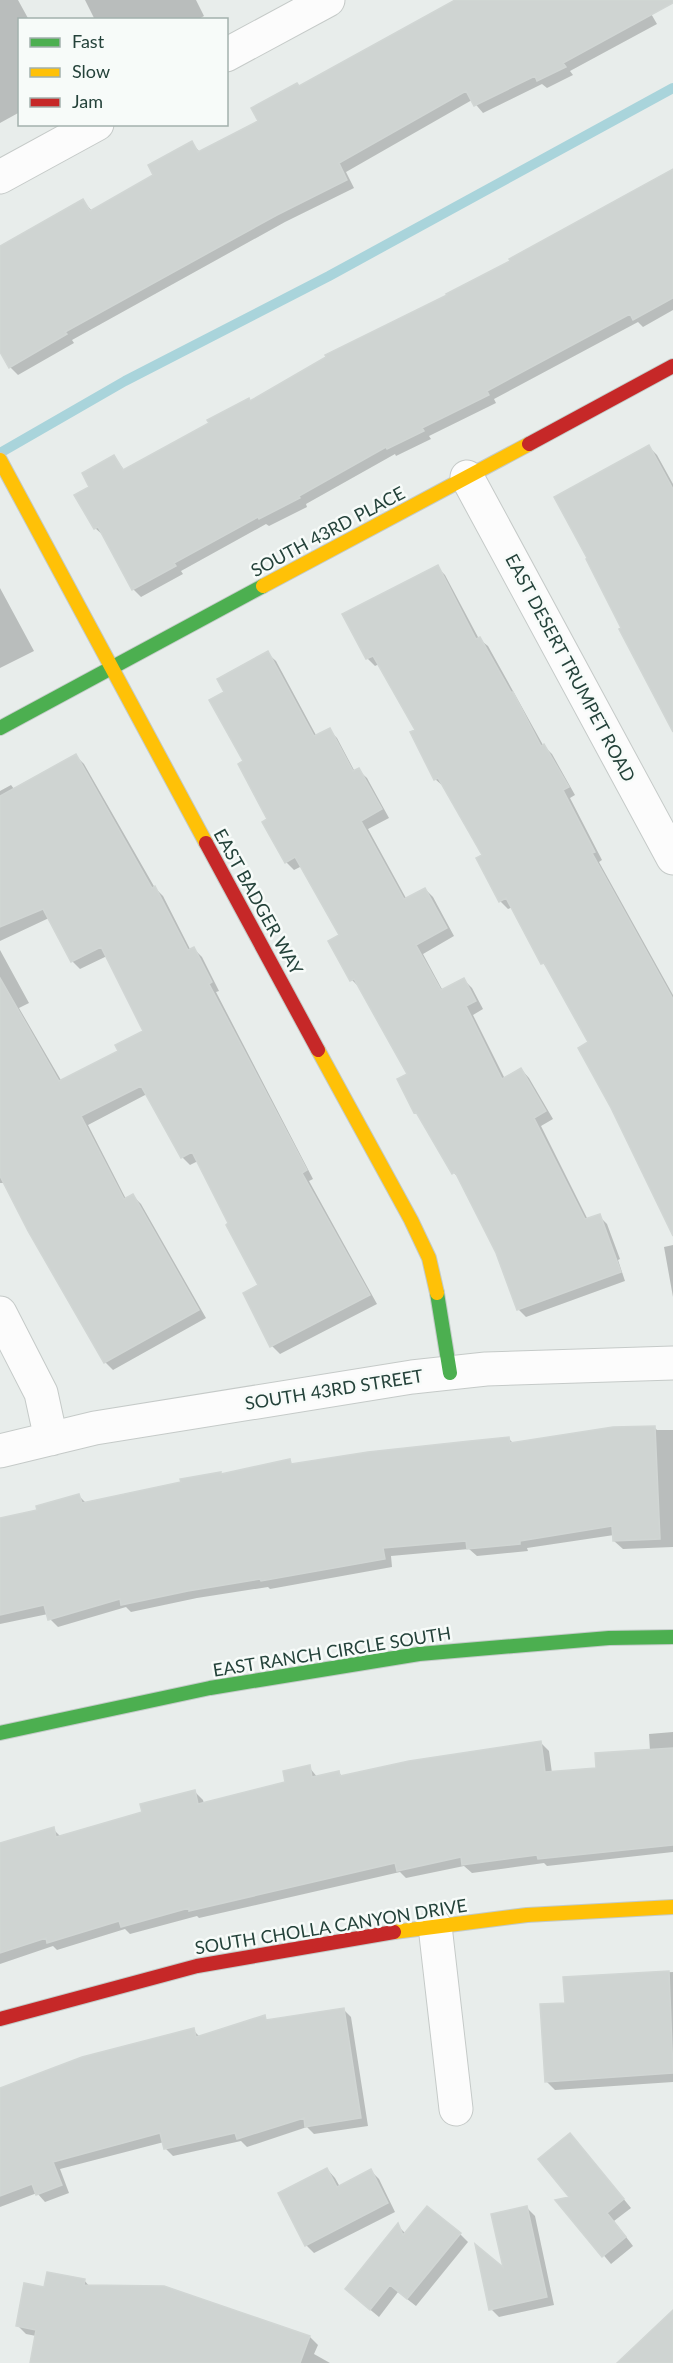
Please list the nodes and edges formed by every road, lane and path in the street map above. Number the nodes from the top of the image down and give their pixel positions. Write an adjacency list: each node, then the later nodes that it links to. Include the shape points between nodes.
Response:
1 (328, 0): 2 (street)
2 (279, 12): 3 (street)
3 (228, 53)
4 (93, 126): 5 (street)
5 (0, 177)
6 (673, 366): 8 (street, SOUTH 43RD PLACE)
7 (0, 460): 9 (street, EAST BADGER WAY)
8 (467, 477): 9 (street, SOUTH 43RD PLACE); 11 (street, EAST DESERT TRUMPET ROAD)
9 (112, 668): 10 (street, SOUTH 43RD PLACE); 14 (street, EAST BADGER WAY, via 411,1220 429,1258)
10 (0, 728)
11 (673, 858)
12 (0, 1313): 15 (street, via 41,1393)
13 (673, 1363): 14 (street, SOUTH 43RD STREET)
14 (450, 1373): 15 (street, SOUTH 43RD STREET)
15 (51, 1439): 16 (street, SOUTH 43RD STREET)
16 (0, 1451)
17 (673, 1637): 18 (street, EAST RANCH CIRCLE SOUTH, via 609,1638 419,1654 210,1688)
18 (0, 1733)
19 (673, 1907): 20 (street, SOUTH CHOLLA CANYON DRIVE, via 527,1915)
20 (435, 1926): 21 (street, SOUTH CHOLLA CANYON DRIVE, via 197,1966); 22 (street)
21 (0, 2019)
22 (456, 2109)

